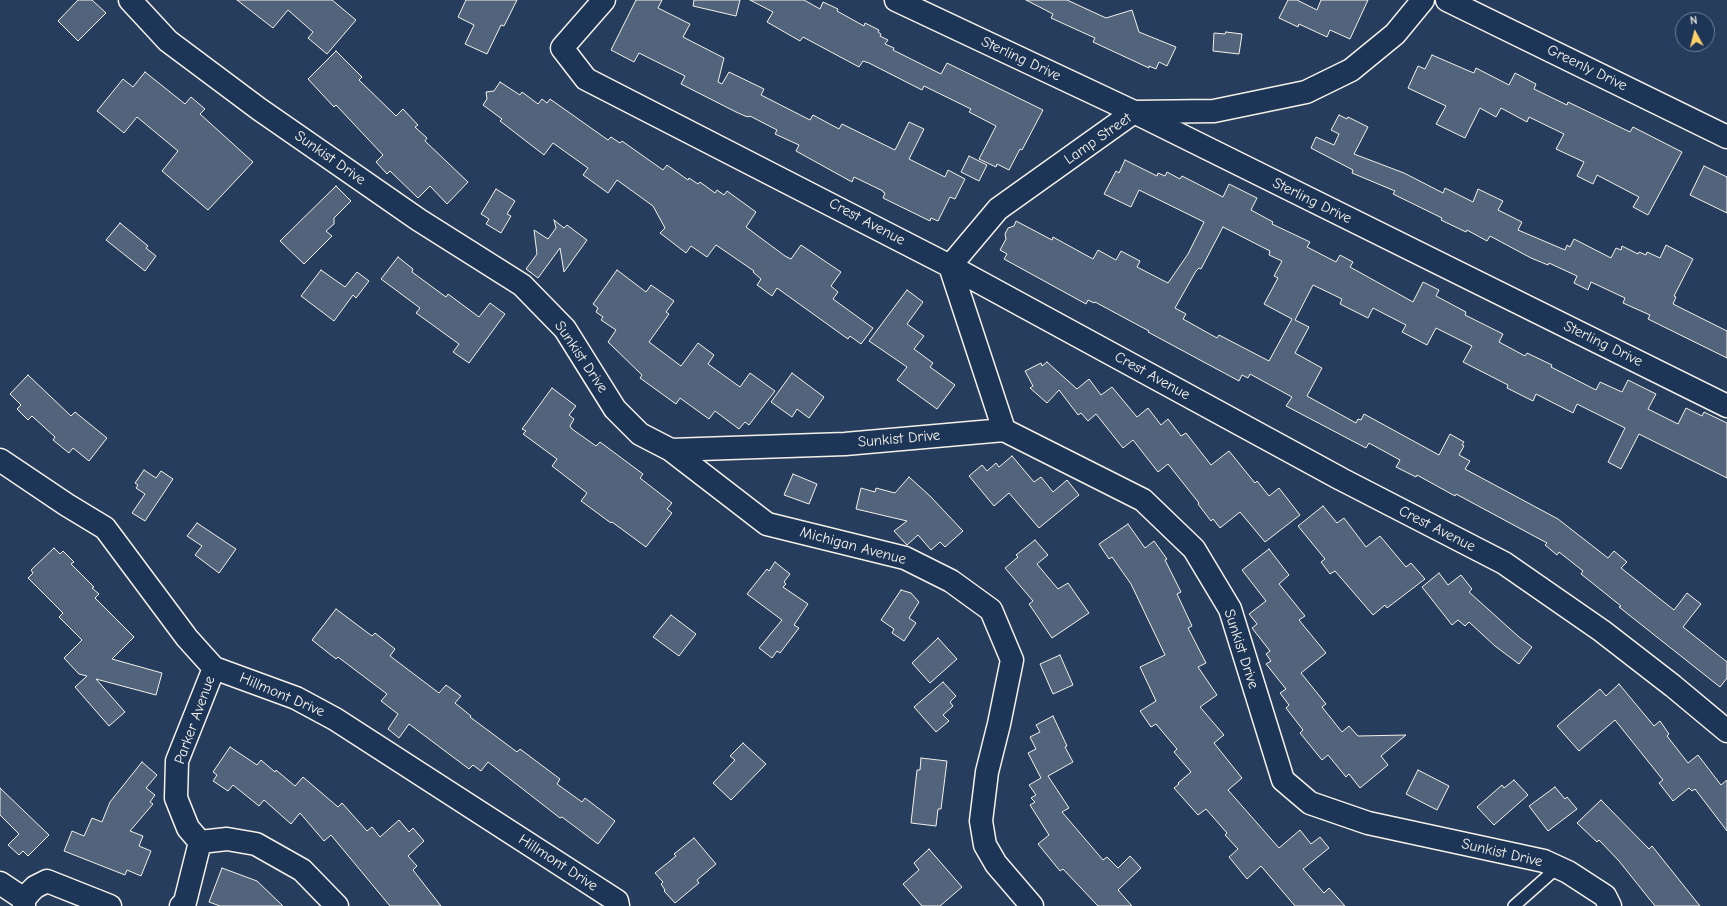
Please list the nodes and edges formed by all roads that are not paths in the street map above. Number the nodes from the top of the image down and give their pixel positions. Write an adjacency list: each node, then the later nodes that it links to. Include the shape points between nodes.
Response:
1 (130, 0): 11 (street, Sunkist Drive, via 168,41 259,109 419,220 522,285 565,329 615,409 640,434)
2 (604, 0): 8 (street, Crest Avenue, via 562,48 586,79)
3 (896, 0): 6 (street, Sterling Drive)
4 (1423, 0): 6 (street, Lamp Street, via 1395,34 1351,70 1306,92 1214,112)
5 (1447, 0): 7 (street, Greenly Drive)
6 (1134, 112): 8 (street, Lamp Street, via 998,209); 9 (street, Sterling Drive)
7 (1727, 137)
8 (950, 266): 10 (street); 14 (street, Crest Avenue, via 1334,475 1504,563 1602,631)
9 (1727, 406)
10 (1004, 430): 11 (street, Sunkist Drive, via 844,444); 16 (street, Sunkist Drive, via 1144,500 1194,549 1230,609 1282,780 1310,803 1368,823 1544,861)
11 (671, 450): 23 (street, Michigan Avenue, via 767,524 905,558 951,582 991,610 1012,660 987,772 981,822 985,844 996,864)
12 (0, 460): 13 (street, Hillmont Drive, via 67,506 105,528 182,632)
13 (214, 668): 15 (street, Parker Avenue, via 177,760 176,798 188,828); 22 (street, Hillmont Drive, via 296,698 335,718 617,901)
14 (1727, 731)
15 (200, 842): 20 (street, via 185,902); 21 (street, via 227,839 256,844 302,870)
16 (1558, 867): 24 (lane); 25 (street, Sunkist Drive, via 1604,896)
17 (0, 883): 18 (street)
18 (24, 903): 19 (street, via 35,887 47,881)
19 (110, 906)
20 (181, 906)
21 (337, 906)
22 (618, 906)
23 (1032, 906)
24 (1514, 906)
25 (1610, 906)

